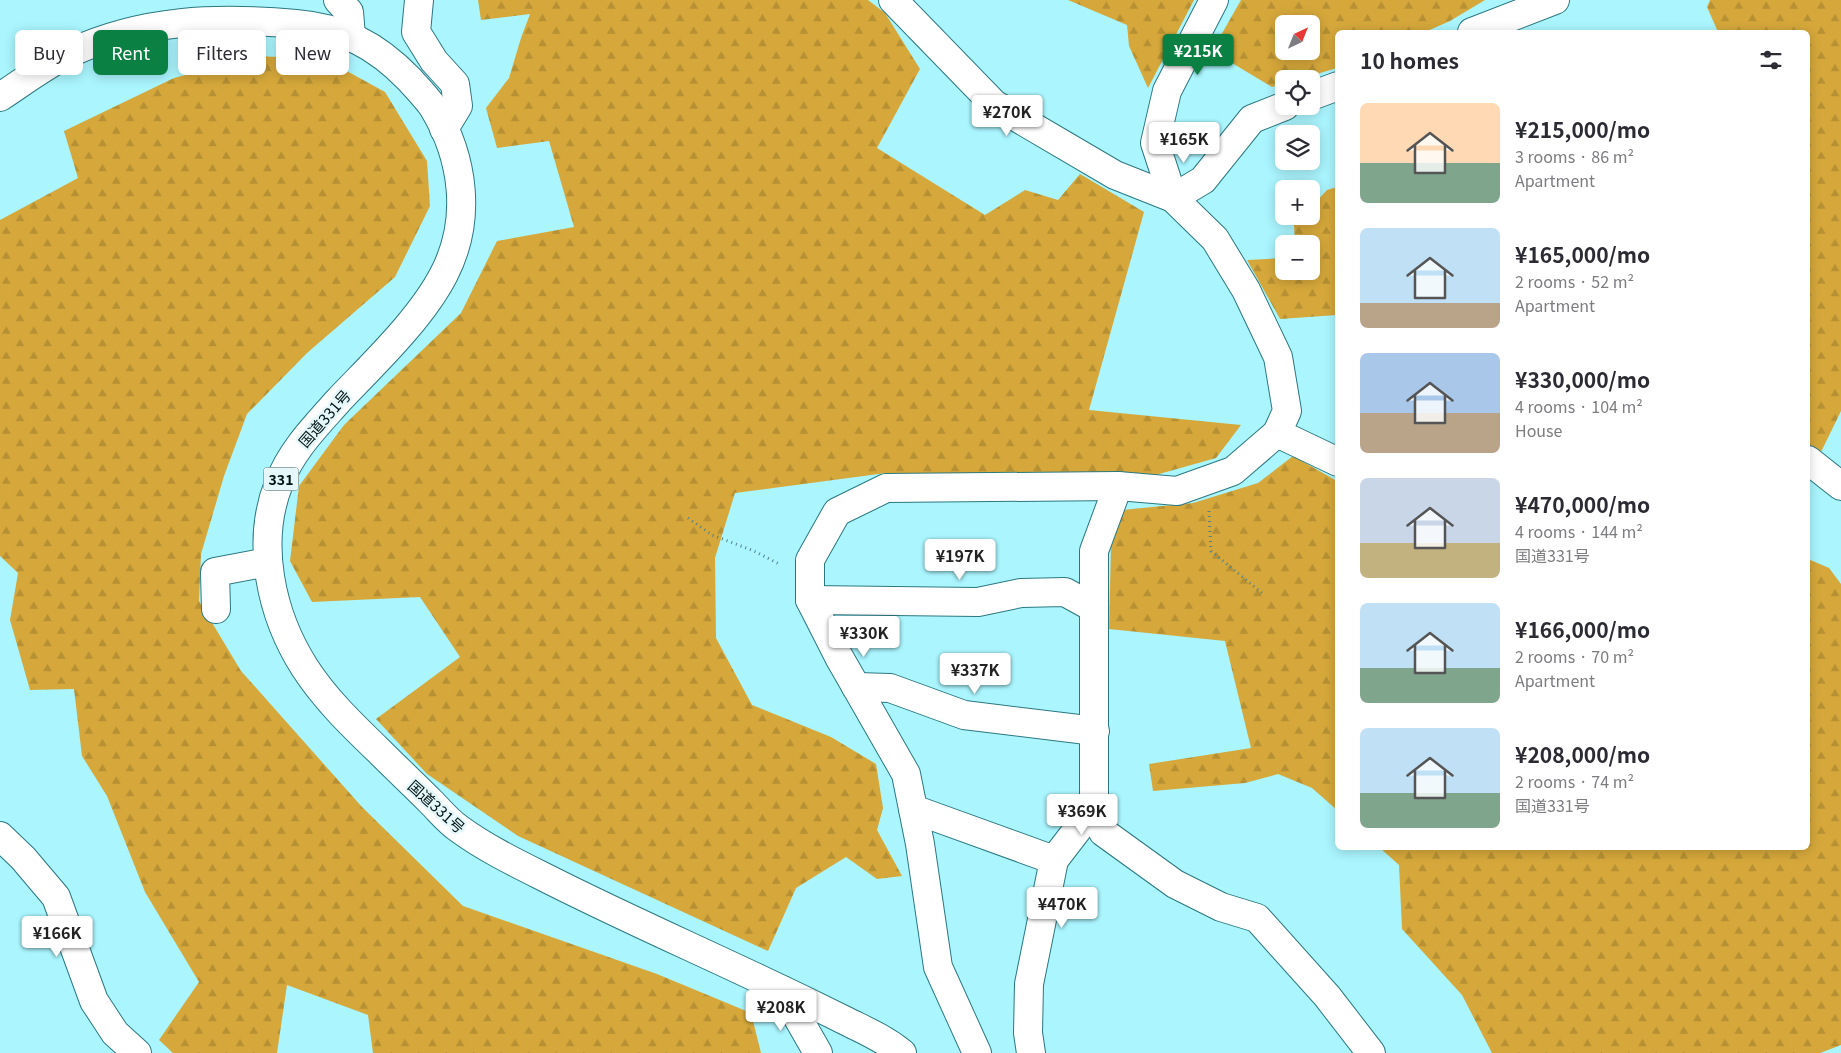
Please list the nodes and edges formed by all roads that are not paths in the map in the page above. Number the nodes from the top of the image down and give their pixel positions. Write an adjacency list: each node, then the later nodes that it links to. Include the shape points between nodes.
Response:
1 (338, 0): 7 (main road, via 349,12)
2 (419, 0): 12 (main road, via 416,32 434,61 455,84 458,106)
3 (893, 0): 13 (main road, via 994,104 1115,176)
4 (1214, 0): 13 (main road, via 1167,91 1155,143)
5 (1555, 0): 6 (main road)
6 (1477, 30)
7 (351, 36): 10 (main road, 国道331号 / 331, via 316,26 229,19 189,21 121,34 70,53); 12 (main road, 国道331号 / 331, via 380,53 400,70 427,99)
8 (1335, 87): 9 (main road)
9 (1320, 93)
10 (0, 97)
11 (1275, 110): 13 (main road, via 1252,119 1204,180)
12 (444, 129): 19 (main road, 国道331号 / 331, via 456,161 461,187 459,231 445,272 416,317 308,434 291,458 278,485 269,516)
13 (1173, 198): 14 (main road, via 1216,239 1246,290 1278,357 1287,411)
14 (1277, 433): 15 (main road); 17 (main road, via 1233,471 1177,491)
15 (1335, 461)
16 (1810, 462): 18 (main road)
17 (1118, 486): 20 (main road, via 886,488 837,512 810,560); 21 (main road, via 1094,551)
18 (1841, 486)
19 (268, 562): 22 (main road, via 215,572); 29 (main road, 国道331号 / 331, via 277,611 305,668 344,717 456,827 571,891)
20 (810, 590): 21 (main road, via 978,602 1021,593 1066,592); 23 (main road)
21 (1094, 608): 24 (main road)
22 (216, 609)
23 (856, 687): 24 (main road, via 890,688 964,715); 26 (main road, via 906,774)
24 (1095, 732): 25 (main road)
25 (1094, 808): 28 (main road); 35 (main road, via 1103,832 1175,884 1221,907 1257,918 1328,996)
26 (913, 809): 28 (main road); 33 (main road, via 938,968)
27 (0, 836): 30 (main road, via 56,897 94,1001 115,1033)
28 (1054, 860): 34 (main road, via 1029,984)
29 (782, 990): 31 (main road); 32 (main road, 国道331号 / 331, via 888,1042)
30 (137, 1053)
31 (818, 1053)
32 (902, 1053)
33 (977, 1053)
34 (1031, 1053)
35 (1371, 1053)

